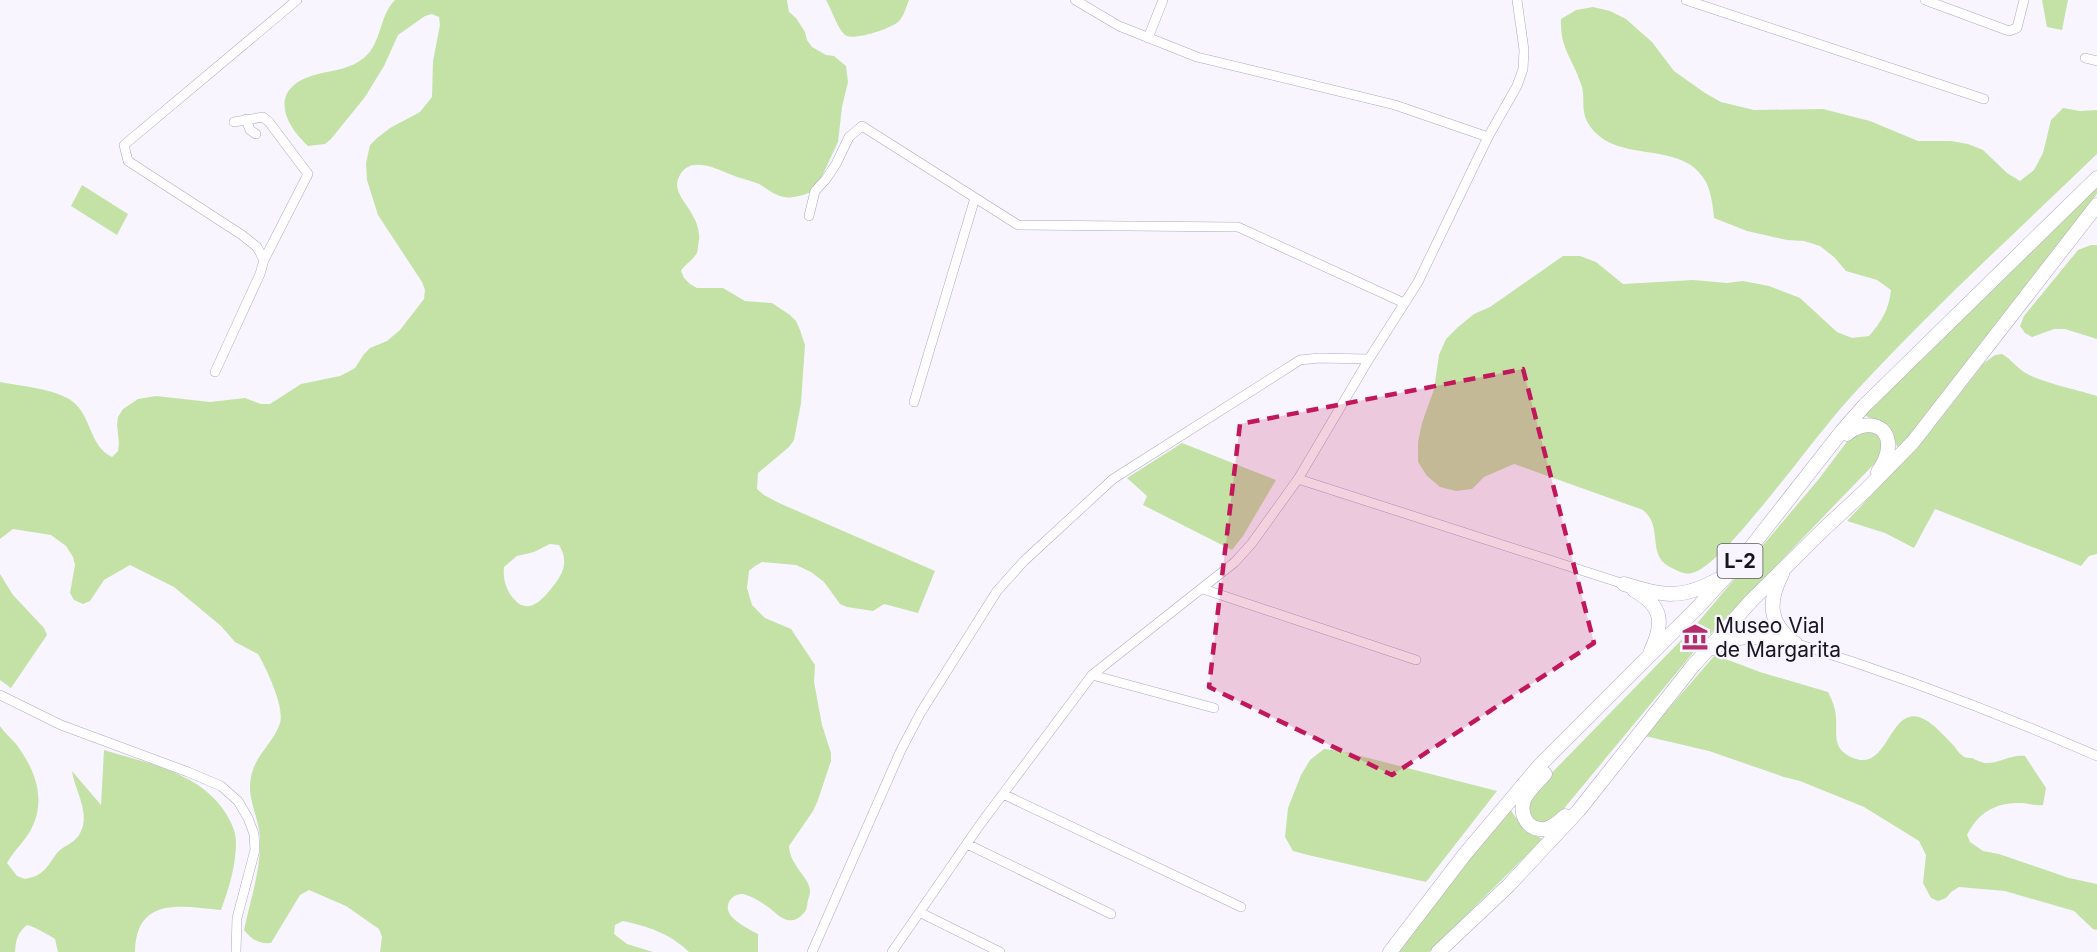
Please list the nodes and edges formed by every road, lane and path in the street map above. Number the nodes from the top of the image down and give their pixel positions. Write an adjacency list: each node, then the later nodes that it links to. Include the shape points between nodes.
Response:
1 (297, 0): 20 (street, via 124,145 128,161 242,235 257,247)
2 (1075, 0): 8 (street)
3 (1163, 0): 8 (street)
4 (1517, 0): 15 (street, via 1523,69)
5 (1686, 0): 11 (street)
6 (1925, 0): 7 (street, via 2009,31 2017,28)
7 (2024, 0)
8 (1148, 39): 15 (street, via 1197,57 1395,105)
9 (2085, 58): 10 (street)
10 (2097, 61)
11 (1984, 99)
12 (246, 119): 13 (street); 14 (street); 20 (street, via 263,117 269,122 308,174)
13 (234, 122)
14 (256, 134)
15 (1488, 137): 21 (street, via 1418,282)
16 (2097, 178): 25 (main road, L-2, via 1893,375)
17 (975, 198): 19 (street, via 862,126 849,137 836,165 815,191); 21 (street, via 1018,225 1238,227); 24 (street)
18 (2097, 205): 27 (main road, L-2, via 1920,433)
19 (809, 216)
20 (264, 260): 23 (street)
21 (1404, 303): 22 (street)
22 (1369, 359): 26 (street); 48 (street, via 1300,360 1113,479 1024,561 998,591 921,712)
23 (215, 372)
24 (914, 402)
25 (1821, 458): 27 (main road, via 1858,425 1880,429 1889,444 1887,453); 29 (main road, L-2)
26 (1298, 479): 30 (street); 31 (street, via 1252,543)
27 (1865, 491): 28 (main road, L-2)
28 (1788, 563): 32 (main road, via 1774,593 1773,613 1782,633); 33 (main road, L-2)
29 (1728, 574): 30 (main road, via 1681,594); 34 (main road, L-2)
30 (1624, 584): 34 (main road, via 1648,601 1660,619)
31 (1203, 589): 35 (street); 36 (street)
32 (1795, 643): 33 (main road, via 1748,636 1724,641); 41 (street, via 1929,688)
33 (1706, 651): 40 (main road, L-2)
34 (1648, 658): 37 (main road, L-2)
35 (1416, 660)
36 (1092, 675): 39 (street); 42 (street)
37 (1624, 681): 40 (main road, via 1529,791 1523,808 1527,823 1540,829 1554,825); 51 (main road, L-2, via 1516,791)
38 (0, 695): 47 (street, via 61,725 221,786 238,801 254,834 255,850 237,918)
39 (1214, 708)
40 (1630, 746): 52 (main road, L-2, via 1572,818)
41 (2097, 756)
42 (1003, 794): 43 (street); 44 (street)
43 (967, 844): 45 (street); 46 (street)
44 (1241, 907)
45 (921, 913): 49 (street); 50 (street)
46 (1112, 914)
47 (236, 952)
48 (812, 952)
49 (892, 952)
50 (1000, 952)
51 (1390, 952)
52 (1438, 952)

